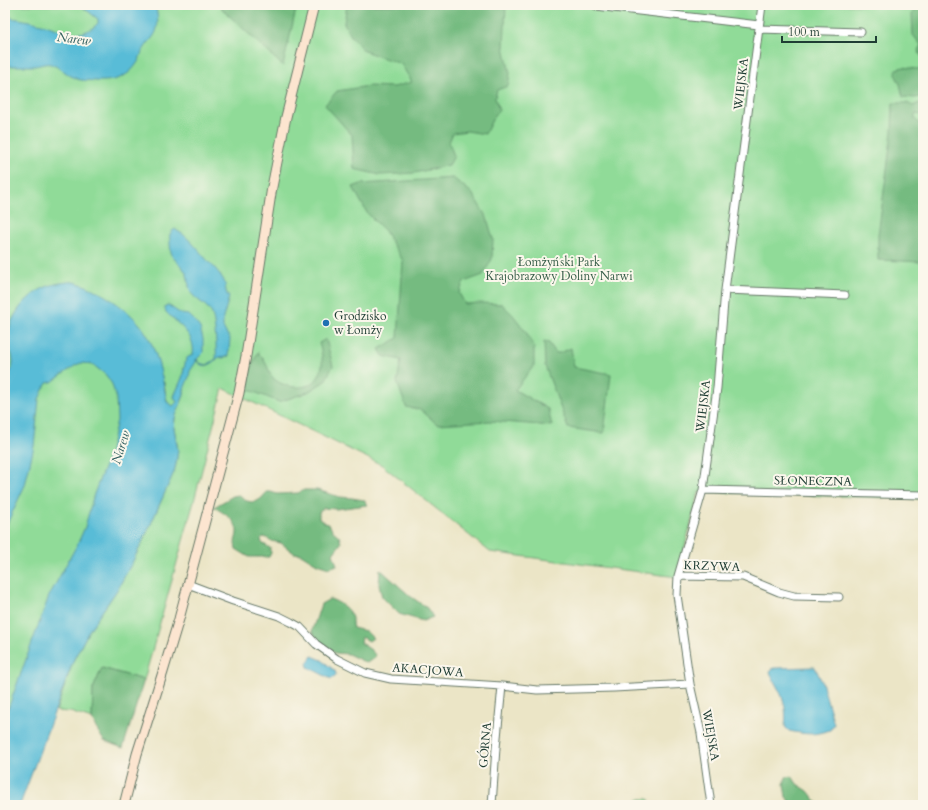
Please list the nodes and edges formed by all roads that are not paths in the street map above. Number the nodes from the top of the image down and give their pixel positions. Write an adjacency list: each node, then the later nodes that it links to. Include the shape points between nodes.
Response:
1 (314, 5): 11 (street, via 286,117 272,187 239,393)
2 (762, 5): 4 (street, WIEJSKA)
3 (596, 6): 4 (street)
4 (759, 27): 5 (street); 6 (street, WIEJSKA)
5 (861, 32)
6 (725, 290): 7 (street); 8 (street, WIEJSKA, via 717,388)
7 (845, 295)
8 (703, 490): 9 (street, SŁONECZNA); 10 (street, WIEJSKA)
9 (923, 495)
10 (678, 576): 12 (street, KRZYWA, via 743,576 789,595); 13 (street, WIEJSKA, via 678,596)
11 (188, 584): 14 (street, AKACJOWA, via 291,622 337,659 366,673 391,679); 15 (street)
12 (839, 597)
13 (690, 684): 14 (street, AKACJOWA, via 537,690); 17 (street, WIEJSKA, via 701,733)
14 (502, 686): 16 (street, GÓRNA)
15 (124, 805)
16 (492, 805)
17 (711, 805)

